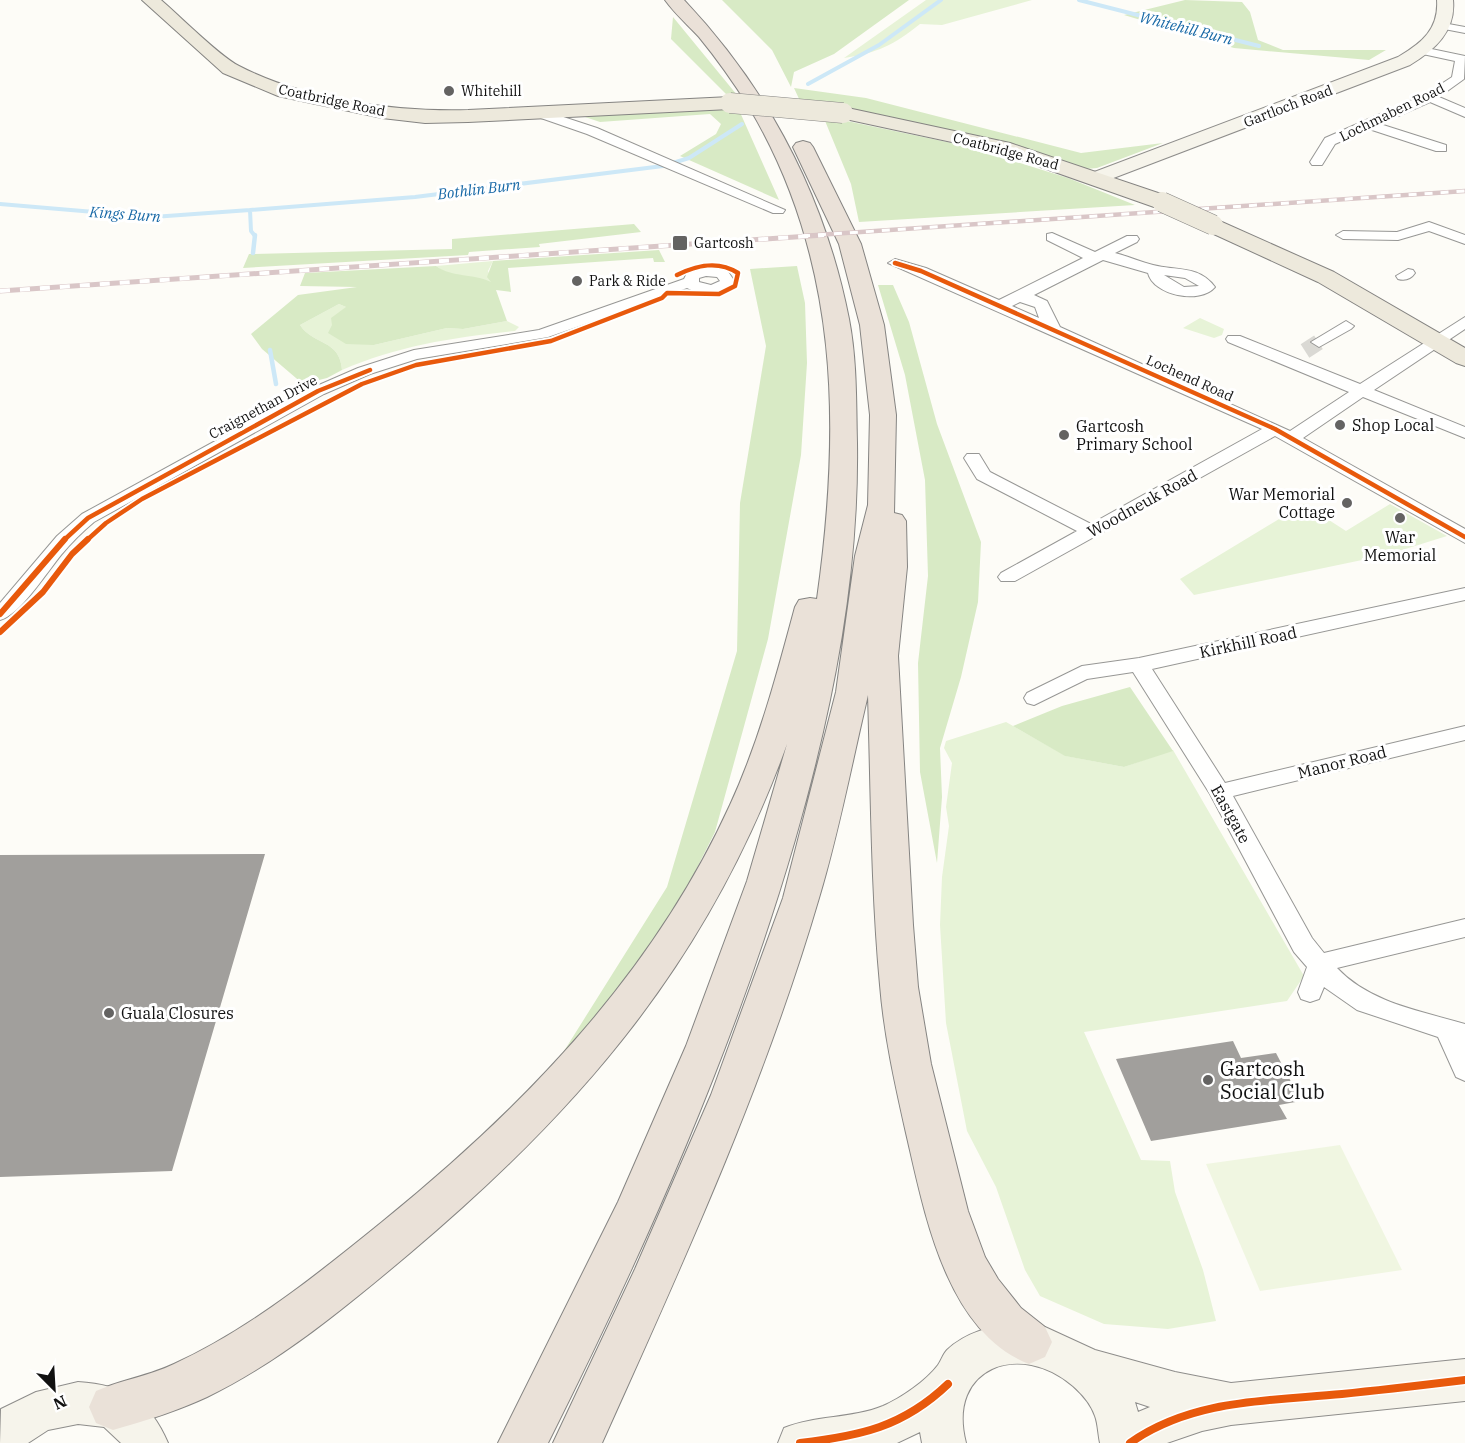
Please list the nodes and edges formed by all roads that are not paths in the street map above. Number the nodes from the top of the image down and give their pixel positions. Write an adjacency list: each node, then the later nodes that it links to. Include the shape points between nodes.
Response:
1 (151, 0): 11 (main road, Coatbridge Road, via 230,69 285,92 425,117)
2 (674, 0): 34 (highway, via 747,87 796,176 820,245 838,322)
3 (693, 0): 36 (highway, via 766,85 818,174 850,244 872,326)
4 (1445, 0): 5 (main road)
5 (1443, 26): 6 (street); 7 (main road, Gartloch Road)
6 (1465, 30)
7 (1422, 51): 8 (street); 15 (main road, Gartloch Road, via 1382,70)
8 (1463, 60): 9 (street, Lochmaben Road, via 1458,79)
9 (1430, 97): 10 (street); 12 (street, Lochmaben Road)
10 (1465, 113)
11 (542, 114): 15 (main road, Coatbridge Road, bridge, via 730,103 843,113 1003,147); 16 (street, Coatbridge Road, via 592,131)
12 (1366, 124): 13 (street); 14 (street, Lochmaben Road, via 1330,141)
13 (1441, 148)
14 (1317, 162)
15 (1096, 178): 31 (main road, Coatbridge Road, bridge, via 1162,202 1326,277)
16 (778, 210)
17 (1342, 235): 20 (street, via 1398,236 1429,226)
18 (1052, 237): 21 (street)
19 (1132, 239): 21 (street)
20 (1465, 240)
21 (1096, 256): 23 (street, via 1118,256); 25 (street)
22 (895, 263): 26 (street, Lochend Road)
23 (1156, 270)
24 (690, 282): 45 (street, Craignethan Drive, via 542,334 414,355 318,391 88,518 58,544)
25 (1016, 297): 26 (street); 29 (street, via 1042,304 1048,323)
26 (998, 307): 29 (street, Lochend Road)
27 (1465, 322): 31 (street)
28 (1346, 326): 33 (street)
29 (1056, 332): 37 (street, Lochend Road)
30 (1234, 339): 33 (street)
31 (1435, 340): 32 (main road, Coatbridge Road); 35 (street)
32 (1465, 358)
33 (1290, 361): 35 (street)
34 (842, 374): 60 (highway, via 820,558 789,695 736,833 675,942 609,1031 507,1141 406,1230 290,1318 201,1376 159,1394); 63 (highway, via 845,470 832,608 819,680 772,862 701,1058 632,1220)
35 (1360, 390): 38 (street); 39 (street)
36 (884, 415): 55 (highway, via 891,450 892,567 882,656 898,987 924,1128 966,1266 1005,1323); 64 (highway, via 882,505 870,556 852,692 801,898 732,1095 654,1278)
37 (1275, 429): 39 (street, Lochend Road); 41 (street, Woodneuk Road)
38 (1465, 433)
39 (1292, 437): 42 (street, Lochend Road)
40 (973, 458): 41 (street, via 983,475)
41 (1092, 531): 43 (street, Woodneuk Road)
42 (1465, 537)
43 (1008, 577)
44 (1465, 594): 46 (street, Kirkhill Road)
45 (0, 614)
46 (1138, 665): 47 (street, Kirkhill Road, via 1082,673); 49 (street, Eastgate)
47 (1034, 698)
48 (1465, 733): 49 (street, Manor Road)
49 (1220, 792): 51 (street, Eastgate, via 1303,945)
50 (1465, 928): 51 (street, via 1337,957)
51 (1320, 966): 52 (street); 53 (street, Eastgate, via 1341,988 1364,1001)
52 (1310, 992)
53 (1456, 1032): 54 (street, via 1456,1054)
54 (1465, 1070)
55 (1029, 1342): 56 (main road, via 1071,1356); 58 (main road, via 1004,1343 981,1351 962,1365)
56 (1089, 1370): 59 (main road, via 1175,1393); 67 (main road, via 1112,1398)
57 (1465, 1380): 59 (main road)
58 (948, 1384): 62 (main road, via 918,1412 902,1421); 66 (main road, via 940,1407)
59 (1233, 1402): 68 (main road, via 1150,1429)
60 (138, 1431): 61 (main road, via 88,1401 60,1404 32,1414)
61 (2, 1435)
62 (813, 1442): 65 (main road)
63 (522, 1443)
64 (577, 1443)
65 (892, 1443)
66 (944, 1443)
67 (1122, 1443)
68 (1130, 1443)

